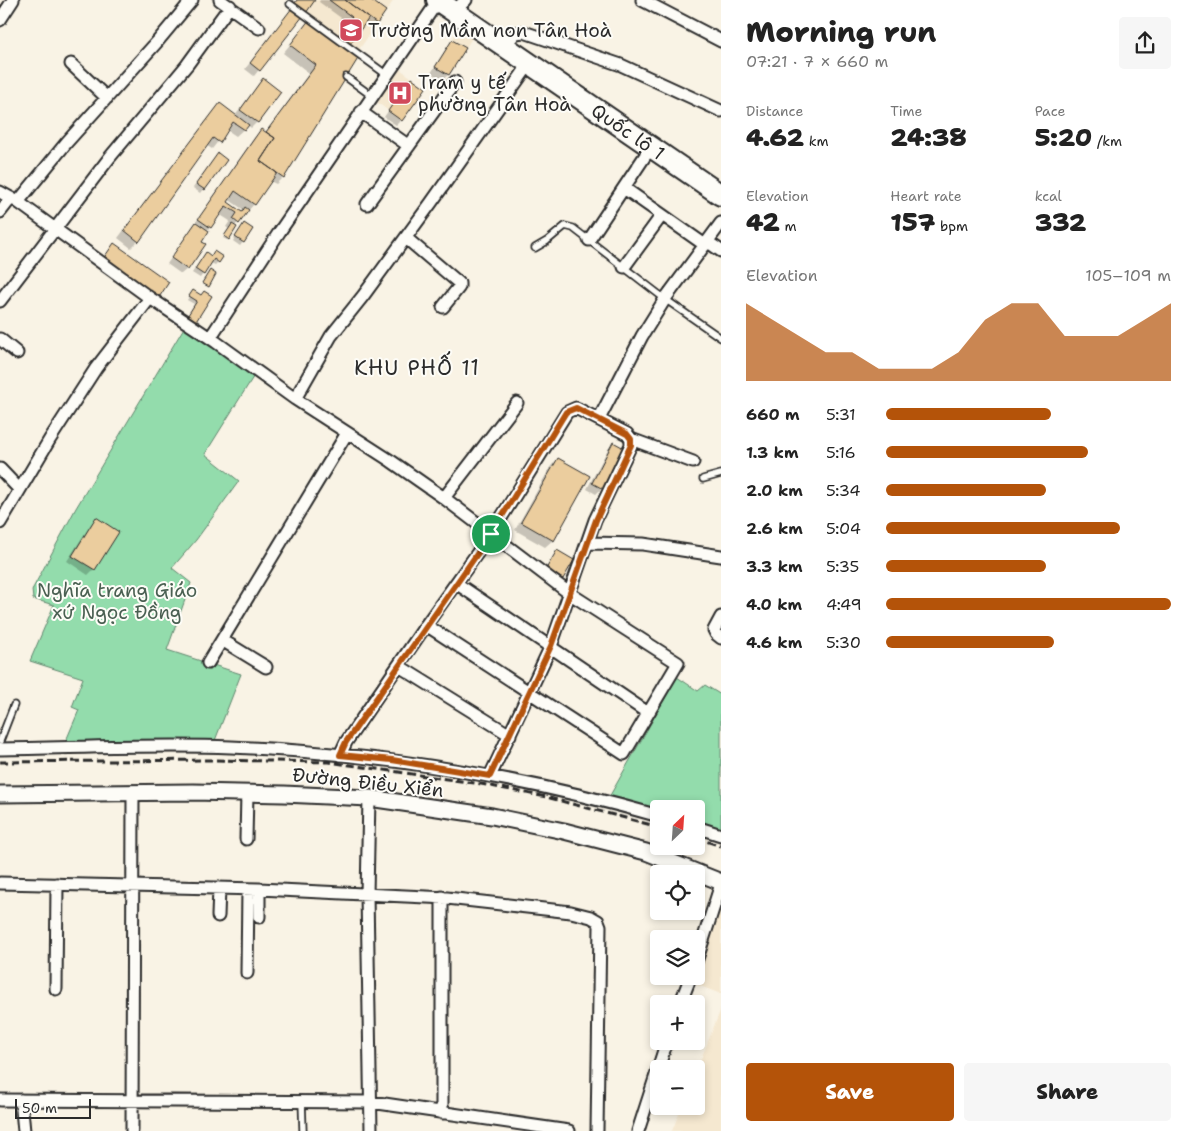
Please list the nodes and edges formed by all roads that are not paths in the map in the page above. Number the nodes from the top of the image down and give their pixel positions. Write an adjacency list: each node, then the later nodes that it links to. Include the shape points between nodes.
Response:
1 (13, 0): 7 (street)
2 (192, 0): 17 (street)
3 (642, 0): 9 (street)
4 (225, 3): 8 (street); 30 (street, via 187,65 110,157)
5 (449, 3): 10 (highway, Quốc lộ 1); 13 (street)
6 (290, 4): 13 (lane)
7 (0, 20)
8 (259, 28)
9 (721, 41)
10 (504, 45): 11 (highway, Quốc lộ 1); 18 (street, via 516,33 524,32 621,65)
11 (530, 63): 21 (highway, Quốc lộ 1); 31 (street)
12 (72, 64): 17 (street)
13 (387, 75): 16 (street)
14 (346, 77): 16 (lane)
15 (455, 82): 20 (street)
16 (372, 96): 19 (street)
17 (107, 98): 25 (street)
18 (721, 111)
19 (361, 112): 20 (street); 41 (street)
20 (410, 146): 26 (street)
21 (651, 147): 22 (street); 24 (highway, Quốc lộ 1)
22 (624, 188): 28 (street); 32 (street)
23 (0, 192): 25 (street)
24 (721, 195)
25 (14, 200): 27 (street); 30 (street)
26 (367, 204)
27 (0, 212)
28 (662, 215): 33 (street); 36 (street)
29 (721, 223): 33 (street)
30 (56, 229): 37 (street); 39 (street)
31 (406, 238): 40 (street, via 459,284); 45 (street, via 331,336)
32 (589, 240): 34 (lane, via 573,228 564,226); 36 (lane)
33 (706, 244): 35 (street); 38 (street)
34 (535, 248)
35 (721, 251)
36 (624, 267): 38 (lane)
37 (150, 298): 41 (street); 54 (street, via 96,368)
38 (665, 299): 42 (lane); 47 (street)
39 (0, 301)
40 (443, 307)
41 (210, 338): 45 (street)
42 (721, 338)
43 (0, 339): 44 (street)
44 (17, 353)
45 (295, 399): 48 (street)
46 (517, 403): 55 (street)
47 (598, 419): 49 (street); 57 (street, via 576,408 566,412)
48 (347, 432): 55 (street); 65 (street)
49 (631, 439): 50 (street); 58 (street)
50 (693, 462)
51 (0, 469): 54 (street)
52 (721, 474): 53 (lane)
53 (703, 479)
54 (19, 489): 56 (street)
55 (444, 498): 57 (street)
56 (0, 523)
57 (491, 534): 60 (street); 61 (street)
58 (587, 543): 59 (street, via 643,544); 61 (street)
59 (721, 556)
60 (456, 583): 63 (street); 66 (street)
61 (569, 593): 66 (street); 72 (street, via 678,663)
62 (721, 617): 64 (street, via 714,630)
63 (426, 625): 68 (street); 70 (street)
64 (721, 638)
65 (222, 640): 67 (street); 69 (street)
66 (551, 646): 70 (street); 72 (street)
67 (208, 663)
68 (399, 666): 73 (street); 76 (street)
69 (266, 667)
70 (530, 692): 72 (street, via 624,754); 73 (street)
71 (14, 705): 74 (lane)
72 (648, 713)
73 (510, 735): 77 (street)
74 (0, 741)
75 (0, 749): 76 (street, via 229,747)
76 (340, 755): 77 (street)
77 (490, 776): 82 (street)
78 (133, 792): 79 (street, Đường Điều Xiển); 80 (street, Đường Điều Xiển); 89 (street)
79 (247, 793): 81 (street, Đường Điều Xiển); 85 (street)
80 (0, 794)
81 (369, 798): 87 (street, Đường Điều Xiển, via 492,816 564,831 646,852); 92 (street)
82 (650, 814)
83 (705, 830): 84 (street)
84 (721, 835)
85 (246, 839)
86 (0, 883): 88 (street)
87 (721, 883): 96 (street)
88 (57, 884): 89 (street); 98 (street)
89 (134, 885): 90 (street); 102 (street)
90 (219, 888): 91 (street); 94 (street)
91 (254, 889): 92 (street); 95 (street); 97 (street)
92 (367, 894): 93 (street); 104 (street)
93 (442, 897): 105 (street); 112 (street, via 571,912 598,921)
94 (218, 916)
95 (260, 917)
96 (705, 934)
97 (247, 974)
98 (56, 989)
99 (665, 1050): 113 (street)
100 (0, 1100): 101 (street)
101 (21, 1100): 102 (street); 107 (street)
102 (132, 1100): 103 (street); 108 (street)
103 (302, 1102): 104 (street); 109 (lane)
104 (371, 1102): 105 (street); 110 (street)
105 (442, 1113): 106 (street)
106 (540, 1129): 111 (street)
107 (24, 1131)
108 (132, 1131)
109 (303, 1131)
110 (371, 1131)
111 (569, 1131)
112 (597, 1131)
113 (638, 1131)

